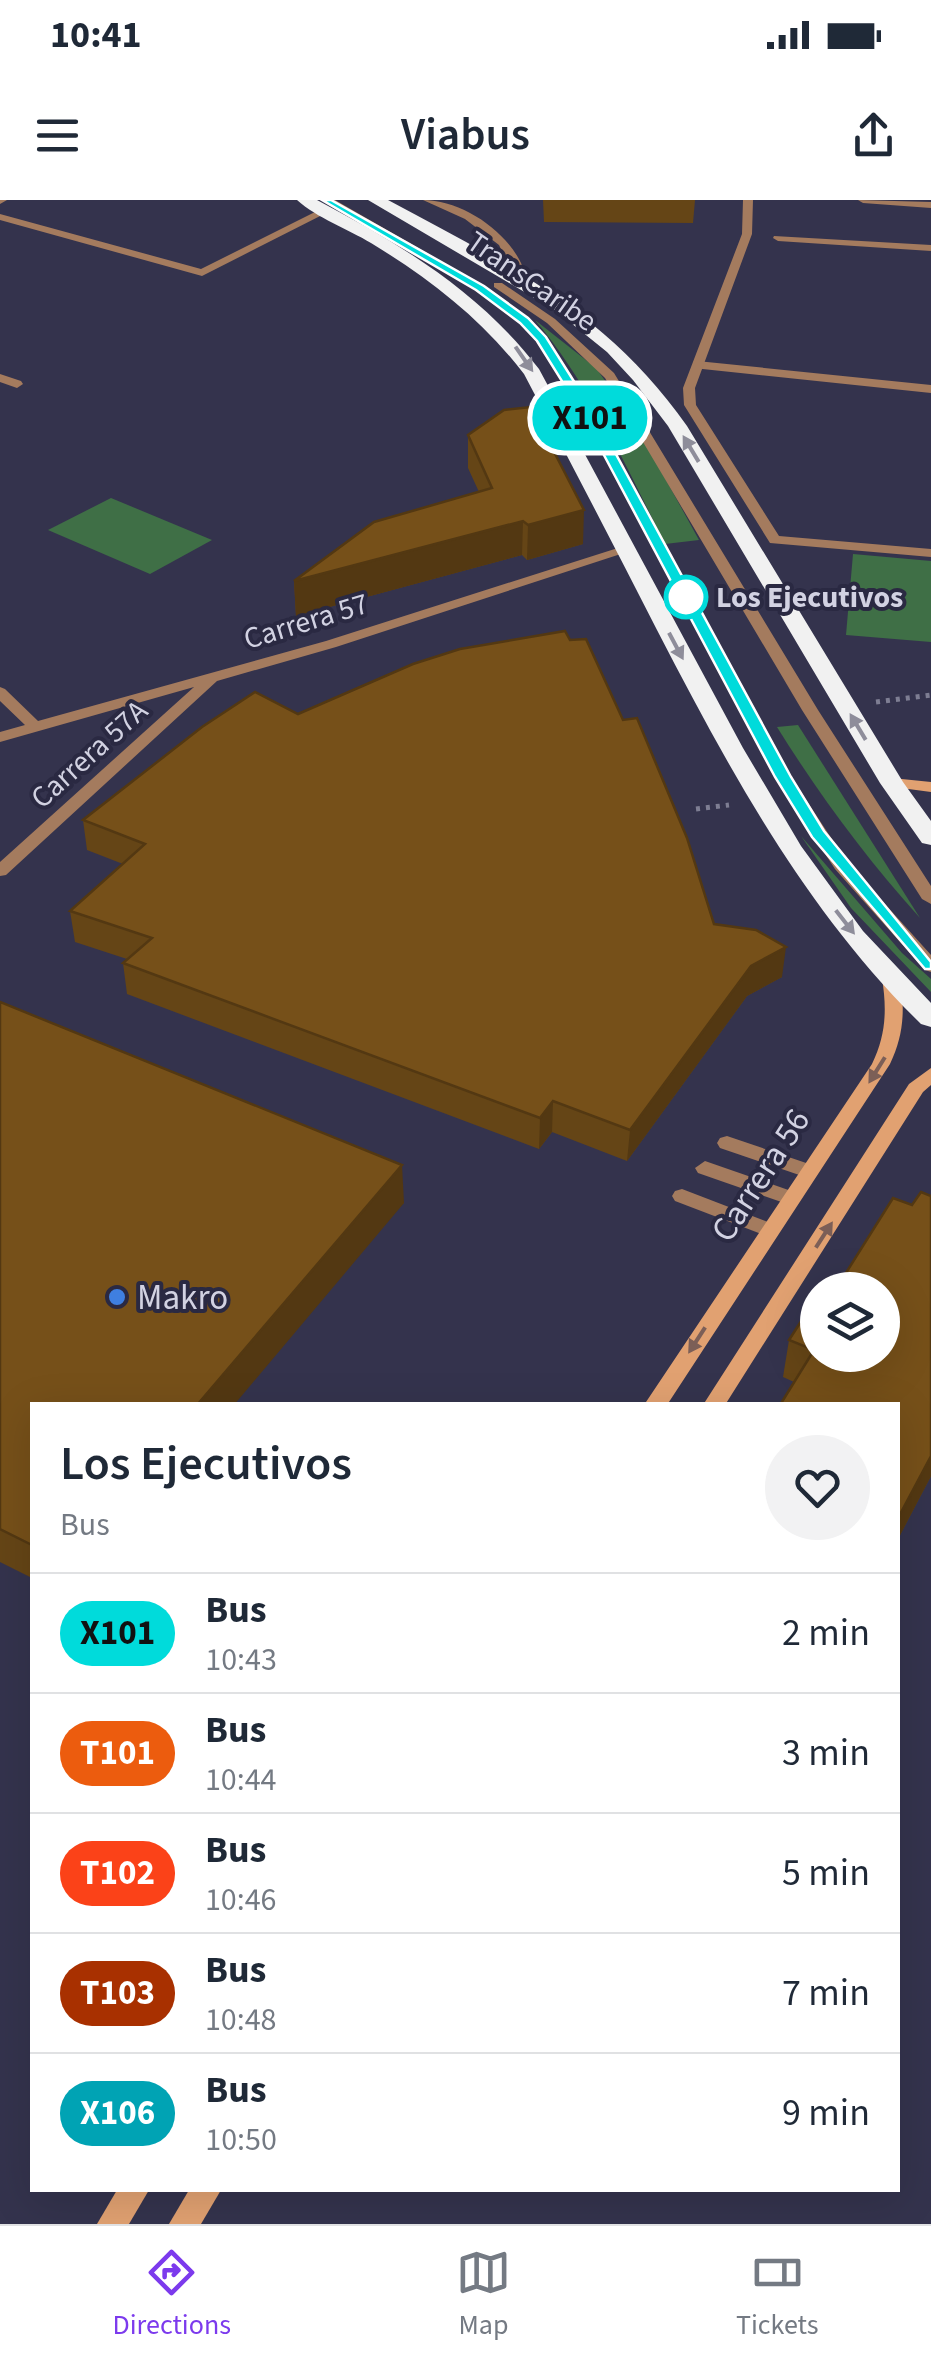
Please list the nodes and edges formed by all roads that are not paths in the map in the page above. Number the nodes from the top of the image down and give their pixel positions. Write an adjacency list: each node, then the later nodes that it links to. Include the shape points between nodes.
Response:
1 (354, 200): 26 (street, TransCaribe, via 532,307 610,376)
2 (376, 200): 11 (highway)
3 (428, 200): 11 (street, via 504,242)
4 (748, 200): 12 (street, via 747,234)
5 (863, 200): 7 (street)
6 (319, 204): 8 (street, via 202,273); 16 (highway, one-way to 16, via 474,306 508,338); 27 (street, TransCaribe, via 480,288 542,340 818,834)
7 (931, 205)
8 (0, 217)
9 (778, 238): 10 (street)
10 (931, 248)
11 (524, 286): 22 (highway, one-way to 11, via 657,398 610,346)
12 (697, 365): 15 (street); 17 (street, via 690,405 775,540)
13 (0, 378): 14 (street)
14 (16, 384)
15 (931, 389)
16 (626, 550): 18 (street, Carrera 57); 28 (highway, one-way to 28, via 754,793 808,876)
17 (931, 553)
18 (215, 676): 20 (street, Carrera 57); 25 (street, Carrera 57A)
19 (0, 692): 20 (street)
20 (34, 726): 21 (street, Carrera 57)
21 (0, 737)
22 (892, 783): 23 (street); 24 (highway)
23 (931, 786)
24 (931, 838)
25 (0, 872)
26 (931, 899)
27 (931, 966)
28 (891, 978): 29 (highway); 33 (street, Carrera 56, one-way to 33, via 898,1023 887,1054)
29 (931, 1018)
30 (931, 1074): 38 (street, one-way to 30)
31 (727, 1143): 33 (street)
32 (705, 1168): 35 (street)
33 (808, 1171): 35 (street, Carrera 56)
34 (682, 1196): 36 (street)
35 (790, 1198): 36 (street, Carrera 56)
36 (769, 1230): 37 (street, Carrera 56, one-way to 37)
37 (657, 1402)
38 (716, 1402)
39 (133, 2192): 41 (street)
40 (205, 2192): 42 (street)
41 (112, 2224)
42 (184, 2224)

